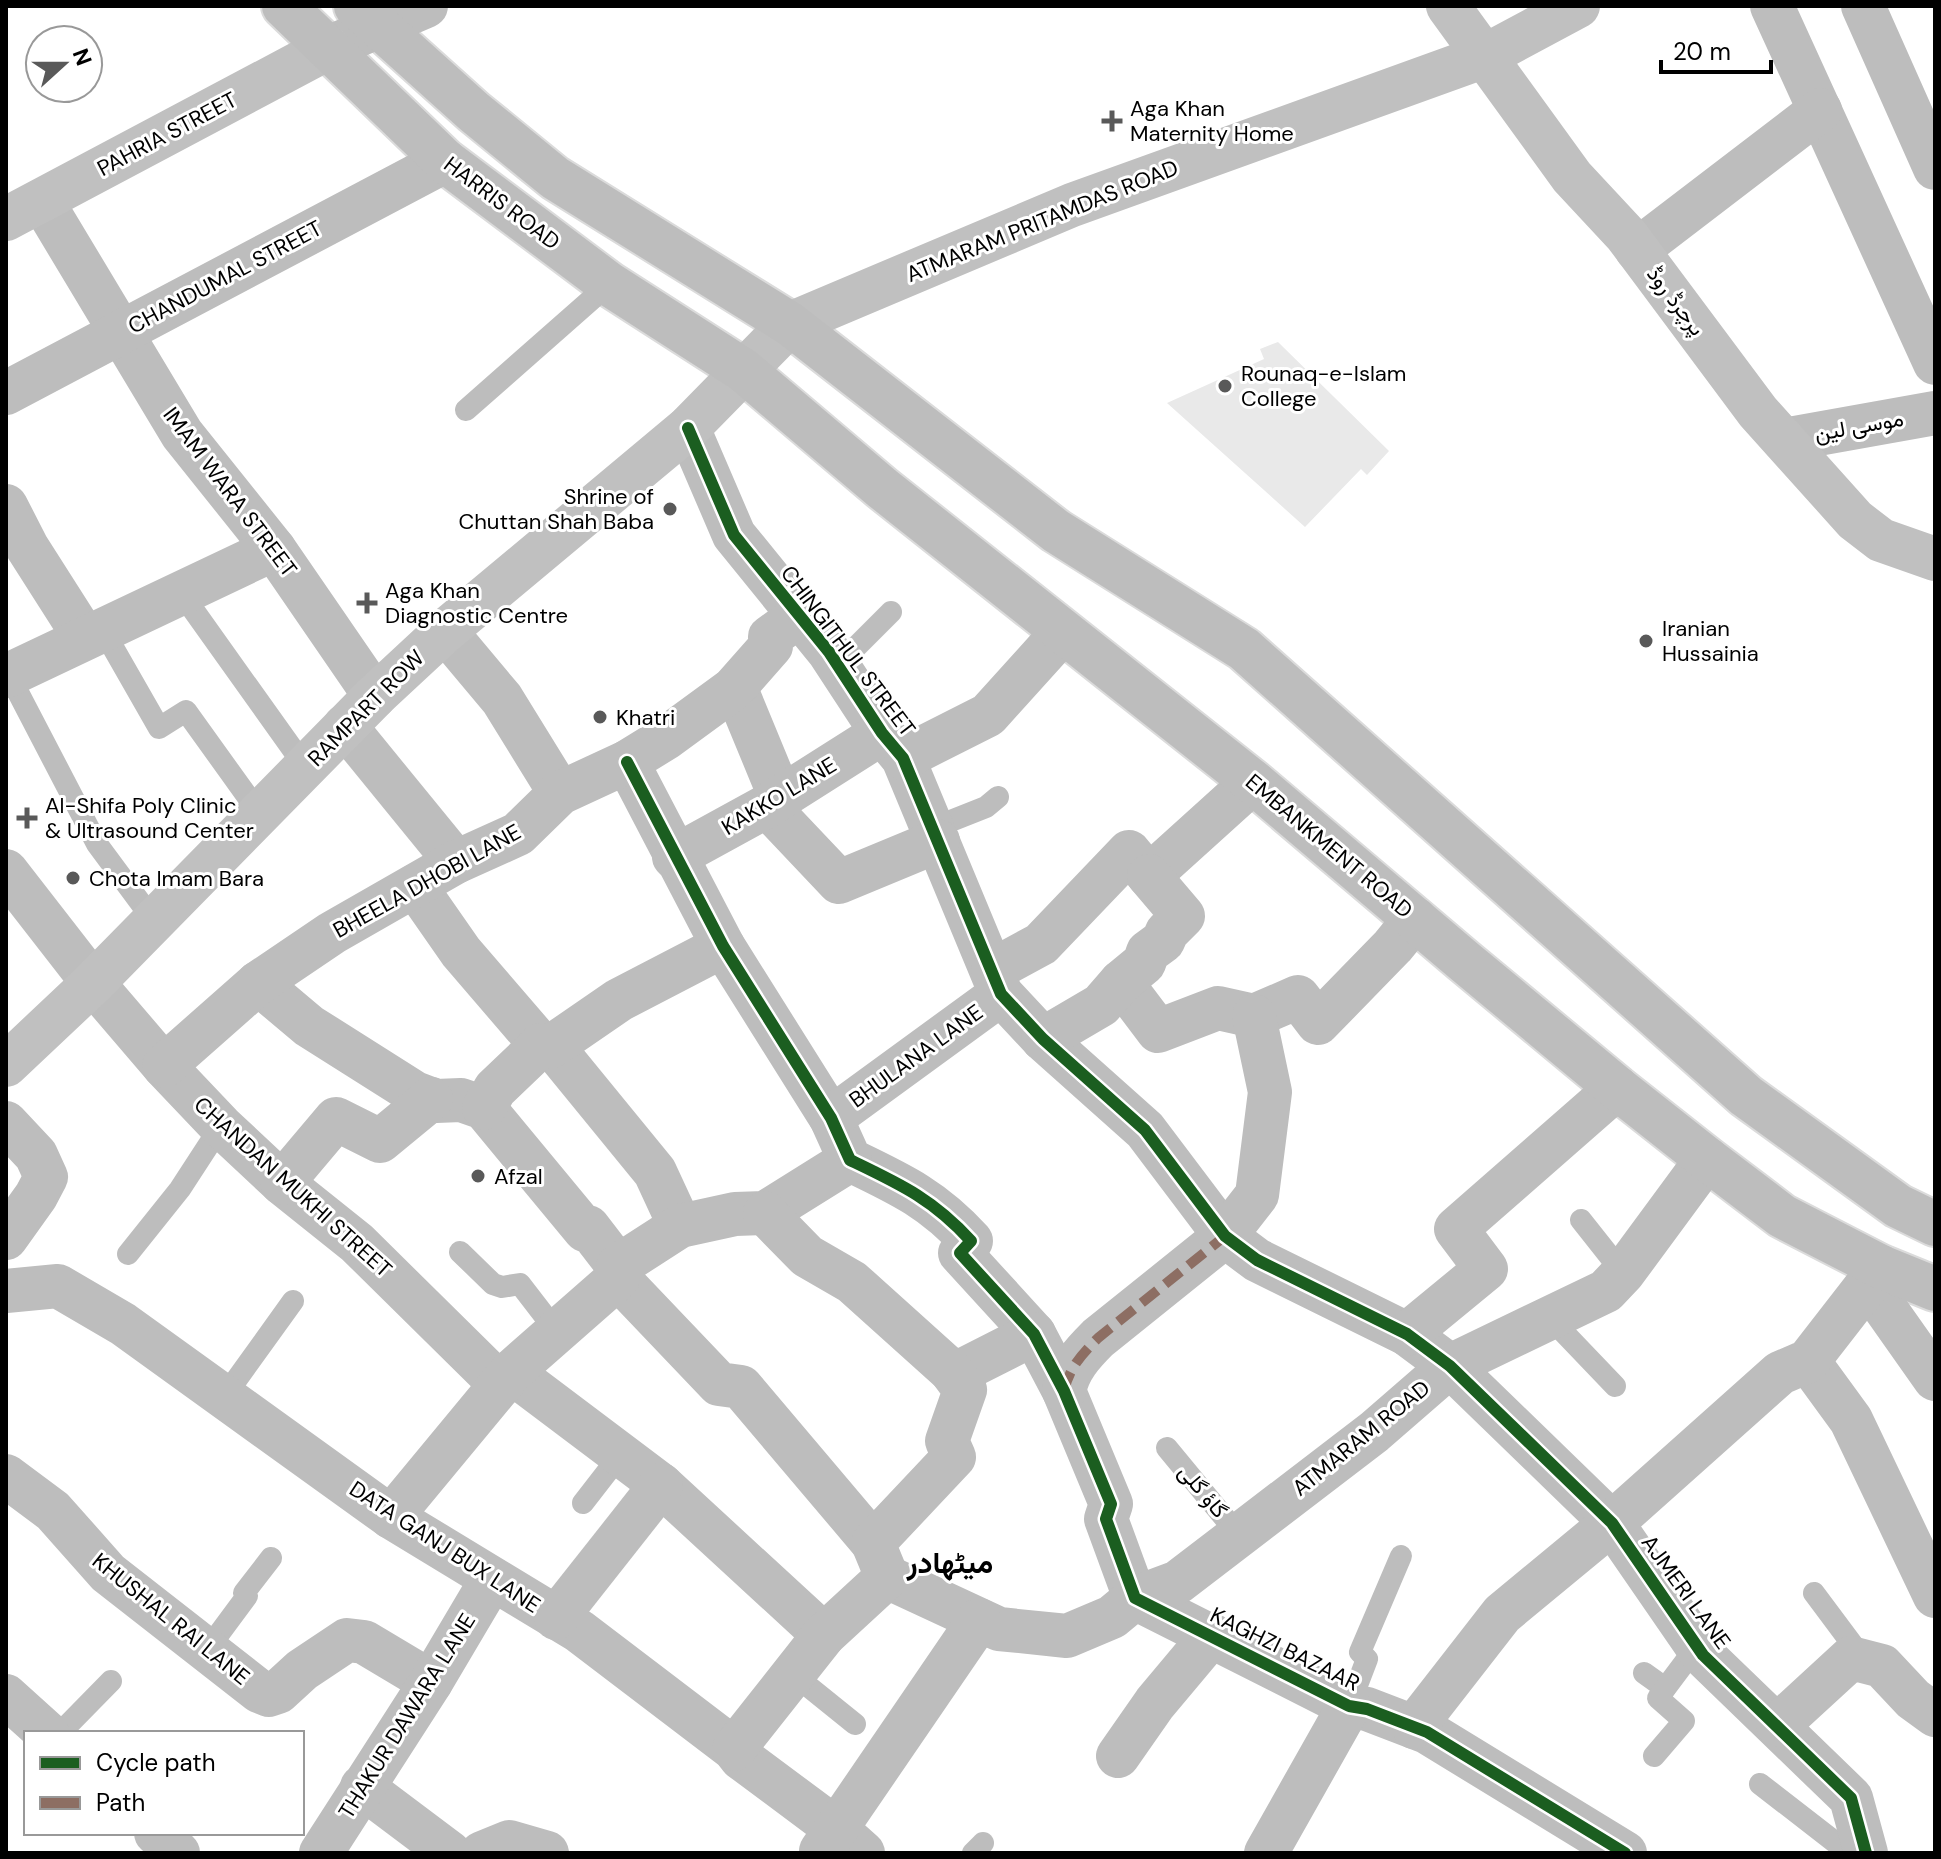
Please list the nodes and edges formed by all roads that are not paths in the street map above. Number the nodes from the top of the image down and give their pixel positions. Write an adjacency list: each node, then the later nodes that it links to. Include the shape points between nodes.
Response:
1 (284, 6): 8 (street, HARRIS ROAD)
2 (426, 6): 7 (street)
3 (1448, 6): 9 (street, پرچرڈ روڈ)
4 (1578, 6): 9 (street, ATMARAM PRITAMDAS ROAD)
5 (1772, 6): 10 (street)
6 (1863, 6): 12 (street)
7 (368, 17): 8 (street); 16 (street, via 555,178)
8 (328, 48): 11 (street, HARRIS ROAD); 13 (street, PAHRIA STREET)
9 (1485, 56): 14 (street, پرچرڈ روڈ, via 1572,177); 16 (street, ATMARAM PRITAMDAS ROAD, via 1072,205)
10 (1820, 110): 14 (street); 18 (street)
11 (445, 161): 15 (street, HARRIS ROAD); 17 (street, CHANDUMAL STREET)
12 (1935, 168)
13 (22, 207): 17 (street, IMAM WARA STREET)
14 (1637, 250): 24 (street, پرچرڈ روڈ)
15 (609, 284): 19 (street, HARRIS ROAD); 21 (lane)
16 (790, 324): 19 (street, ATMARAM PRITAMDAS ROAD); 75 (street, via 1056,531 1244,649 1746,1096 1898,1206)
17 (121, 333): 20 (street, CHANDUMAL STREET); 26 (street, IMAM WARA STREET, via 182,434)
18 (1935, 363)
19 (743, 370): 23 (street, RAMPART ROW); 32 (street, EMBANKMENT ROAD)
20 (6, 393)
21 (466, 410)
22 (1935, 413): 24 (street, موسی لین)
23 (688, 428): 30 (street, CHINGITHUL STREET, via 734,535); 31 (street, RAMPART ROW)
24 (1784, 440): 27 (street, پرچرڈ روڈ, via 1855,520 1881,540)
25 (6, 506): 33 (street, via 27,547)
26 (274, 549): 28 (street); 37 (street, IMAM WARA STREET)
27 (1935, 559)
28 (182, 594): 33 (street); 40 (lane)
29 (891, 612): 34 (lane)
30 (799, 616): 34 (street, CHINGITHUL STREET); 36 (street, BHEELA DHOBI LANE, via 770,637 771,646)
31 (445, 631): 37 (street, RAMPART ROW); 42 (street, via 502,699)
32 (1062, 633): 38 (street, KAKKO LANE, via 988,715); 41 (street, EMBANKMENT ROAD)
33 (94, 634): 35 (street); 45 (lane, via 159,728 186,711)
34 (838, 665): 38 (street, CHINGITHUL STREET)
35 (7, 675): 53 (lane, via 97,844)
36 (733, 689): 39 (street, BHEELA DHOBI LANE); 44 (street)
37 (360, 711): 40 (street, RAMPART ROW); 48 (street, IMAM WARA STREET)
38 (893, 746): 44 (street, KAKKO LANE); 46 (street, CHINGITHUL STREET)
39 (627, 762): 42 (street, BHEELA DHOBI LANE); 47 (street)
40 (306, 768): 45 (street, RAMPART ROW)
41 (1253, 782): 50 (street); 52 (street, EMBANKMENT ROAD)
42 (560, 793): 48 (street, BHEELA DHOBI LANE, via 518,834)
43 (998, 797): 46 (lane)
44 (774, 801): 46 (street, via 839,882); 47 (street, KAKKO LANE)
45 (260, 814): 53 (street, RAMPART ROW)
46 (936, 834): 55 (street, CHINGITHUL STREET)
47 (674, 857): 54 (street)
48 (456, 862): 51 (street, BHEELA DHOBI LANE)
49 (6, 871): 57 (street, CHANDAN MUKHI STREET)
50 (1149, 876): 55 (street, BHULANA LANE, via 1129,852); 56 (street, via 1183,916)
51 (415, 886): 58 (street, BHEELA DHOBI LANE); 61 (street, via 461,952)
52 (1415, 919): 59 (street, via 1318,1023 1298,997); 64 (street, EMBANKMENT ROAD)
53 (154, 921): 57 (street, RAMPART ROW)
54 (723, 946): 61 (street, via 619,1000); 67 (street)
55 (997, 982): 60 (street, CHINGITHUL STREET); 67 (street, BHULANA LANE)
56 (1121, 982): 59 (street, via 1158,1031 1218,1008); 60 (street, via 1101,1005)
57 (93, 983): 62 (street, RAMPART ROW); 63 (street, CHANDAN MUKHI STREET)
58 (258, 983): 63 (street, BHEELA DHOBI LANE); 65 (street, via 309,1026)
59 (1254, 1016): 77 (street, via 1270,1092 1257,1195)
60 (1043, 1039): 77 (street, CHINGITHUL STREET, via 1145,1130)
61 (547, 1046): 66 (street, via 495,1089); 76 (street, via 655,1172)
62 (6, 1065)
63 (164, 1066): 69 (street, CHANDAN MUKHI STREET)
64 (1617, 1088): 70 (street, EMBANKMENT ROAD); 90 (street, via 1456,1229 1486,1269)
65 (431, 1099): 66 (street, via 461,1100); 72 (street, via 380,1141 336,1119)
66 (484, 1108): 81 (street, via 585,1230 588,1227)
67 (831, 1118): 71 (street)
68 (6, 1123): 78 (street, via 36,1155 46,1177)
69 (221, 1126): 72 (street, CHANDAN MUKHI STREET); 80 (lane)
70 (1707, 1159): 82 (street, ATMARAM ROAD); 83 (street, EMBANKMENT ROAD, via 1782,1216)
71 (850, 1160): 73 (street); 89 (street, via 910,1188 950,1218 971,1241 960,1253)
72 (282, 1183): 94 (street, CHANDAN MUKHI STREET)
73 (765, 1213): 76 (street); 93 (street, via 807,1256 852,1282)
74 (1581, 1220): 82 (lane)
75 (1935, 1224)
76 (680, 1226): 81 (street)
77 (1225, 1236): 90 (street, AJMERI LANE, via 1257,1260); 97 (street, via 1098,1338 1068,1373)
78 (6, 1238)
79 (460, 1252): 88 (lane, via 493,1284 520,1284)
80 (128, 1254)
81 (618, 1272): 88 (street); 109 (street, via 719,1384 741,1387)
82 (1623, 1273): 87 (street, ATMARAM ROAD, via 1606,1291)
83 (1874, 1275): 84 (street, EMBANKMENT ROAD); 91 (street); 95 (street)
84 (1935, 1289)
85 (6, 1291): 98 (street, DATA GANJ BUX LANE, via 58,1286 123,1324)
86 (293, 1301): 98 (lane)
87 (1549, 1317): 92 (street, ATMARAM ROAD); 96 (lane)
88 (557, 1332): 94 (street)
89 (1034, 1334): 93 (street); 97 (street)
90 (1407, 1334): 92 (street, AJMERI LANE)
91 (1808, 1361): 105 (street, via 1780,1373); 112 (street, via 1851,1420)
92 (1450, 1366): 105 (street, AJMERI LANE); 106 (street, ATMARAM ROAD, via 1374,1432)
93 (951, 1371): 109 (street, via 965,1390 947,1441 954,1457)
94 (506, 1378): 100 (street, CHANDAN MUKHI STREET); 104 (street)
95 (1935, 1379)
96 (1615, 1386)
97 (1064, 1391): 113 (street, via 1111,1504 1106,1519)
98 (224, 1397): 104 (street, DATA GANJ BUX LANE)
99 (1167, 1448): 106 (lane, گاؤ گلی)
100 (621, 1454): 102 (street, CHANDAN MUKHI STREET); 103 (lane)
101 (6, 1476): 119 (street, KHUSHAL RAI LANE, via 53,1511 108,1573)
102 (661, 1485): 114 (street); 116 (street, CHANDAN MUKHI STREET)
103 (583, 1503)
104 (391, 1517): 110 (street, DATA GANJ BUX LANE)
105 (1612, 1523): 118 (street, AJMERI LANE); 131 (street, via 1502,1614)
106 (1238, 1534): 113 (street, ATMARAM ROAD, via 1178,1582)
107 (1401, 1556): 127 (lane, via 1360,1652 1367,1659)
108 (271, 1558): 119 (lane)
109 (880, 1560): 115 (street, ATMARAM ROAD); 116 (street)
110 (492, 1579): 114 (street, DATA GANJ BUX LANE); 124 (street, THAKUR DAWARA LANE)
111 (1814, 1593): 120 (lane)
112 (1935, 1596)
113 (1123, 1607): 115 (street, ATMARAM ROAD, via 1067,1636 999,1629); 117 (street, KAGHZI BAZAAR)
114 (556, 1618): 134 (street, DATA GANJ BUX LANE)
115 (979, 1620): 140 (street)
116 (824, 1635): 122 (street)
117 (1212, 1635): 127 (street, KAGHZI BAZAAR); 135 (street)
118 (1697, 1646): 125 (lane); 130 (street, AJMERI LANE)
119 (207, 1650): 124 (street, KHUSHAL RAI LANE, via 269,1695 347,1640 364,1642)
120 (1865, 1662): 128 (street, via 1882,1666); 130 (street, via 1851,1658)
121 (1644, 1673): 125 (lane)
122 (793, 1674): 129 (lane); 134 (street)
123 (111, 1681): 133 (lane)
124 (431, 1682): 138 (street, THAKUR DAWARA LANE)
125 (1665, 1688): 136 (lane, via 1658,1698 1684,1721)
126 (6, 1696): 132 (street)
127 (1349, 1706): 131 (street, KAGHZI BAZAAR); 146 (street)
128 (1935, 1715)
129 (855, 1724)
130 (1778, 1725): 149 (street, AJMERI LANE, via 1851,1798)
131 (1414, 1727): 147 (street, KAGHZI BAZAAR)
132 (45, 1731)
133 (62, 1731)
134 (734, 1749): 140 (street, DATA GANJ BUX LANE)
135 (1118, 1756)
136 (1654, 1756)
137 (1760, 1784): 148 (lane)
138 (362, 1787): 142 (street, THAKUR DAWARA LANE); 143 (street)
139 (158, 1835): 141 (street)
140 (839, 1845)
141 (178, 1853)
142 (321, 1853)
143 (450, 1853)
144 (482, 1853): 145 (street, via 509,1842)
145 (547, 1853)
146 (1266, 1853)
147 (1625, 1853)
148 (1849, 1853)
149 (1866, 1853)

